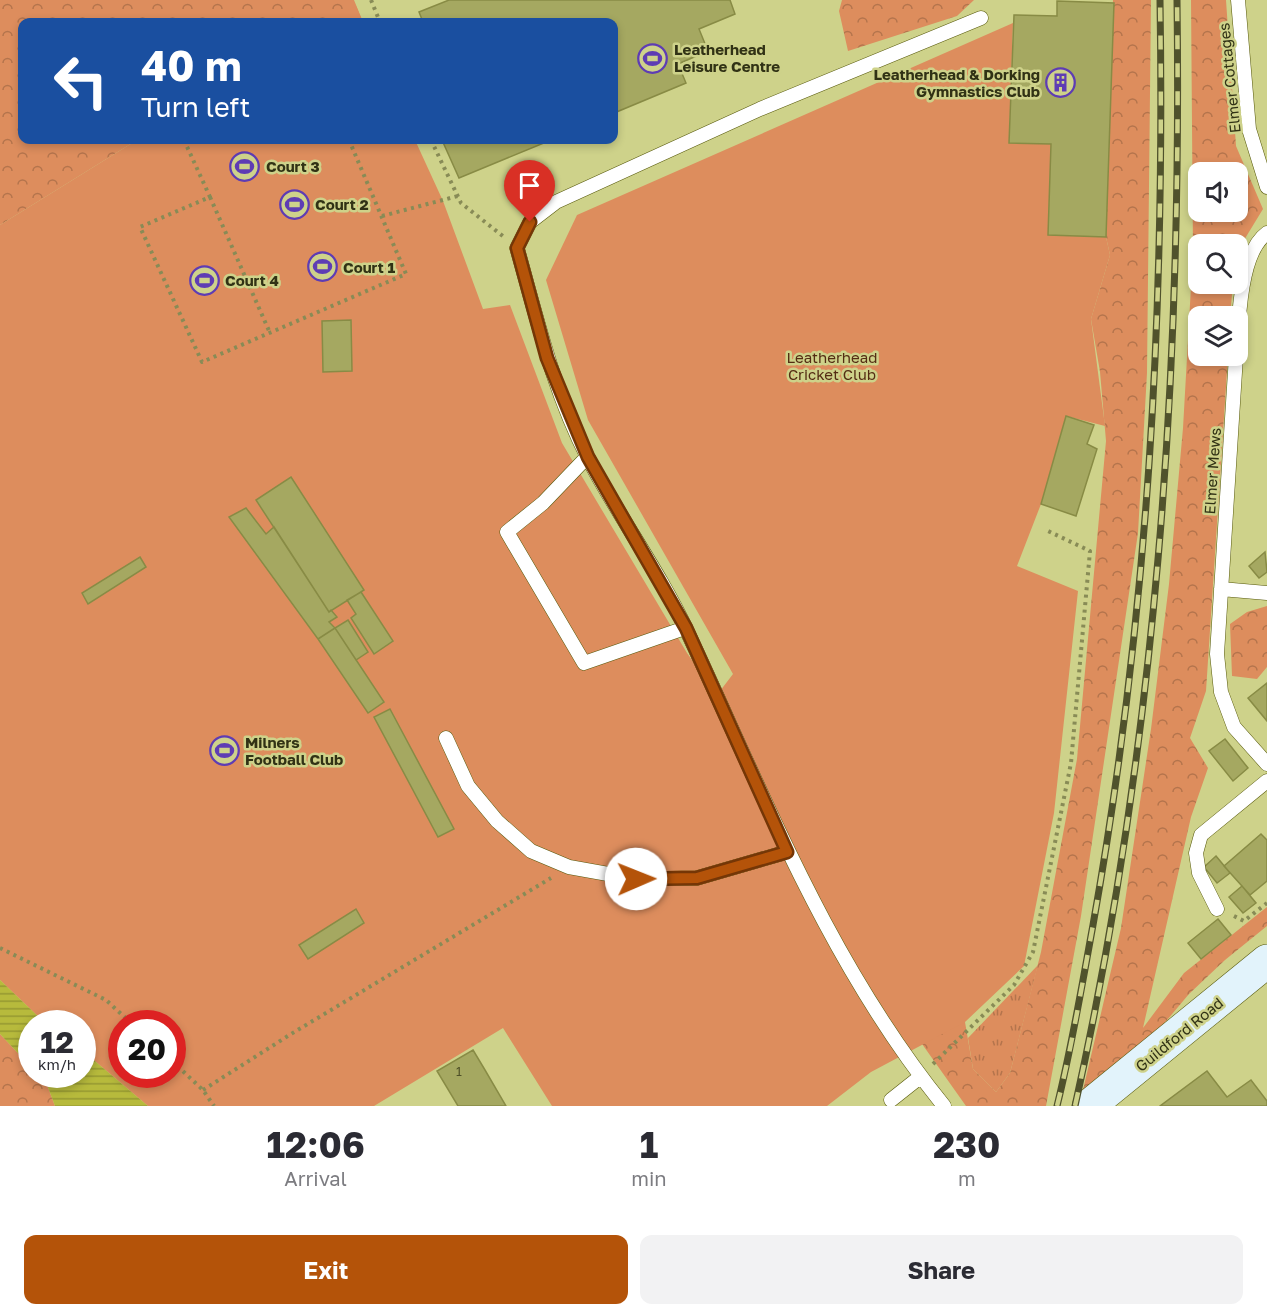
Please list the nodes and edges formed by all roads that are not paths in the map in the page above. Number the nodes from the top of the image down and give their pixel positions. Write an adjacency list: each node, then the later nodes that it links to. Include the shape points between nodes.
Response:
1 (1238, 0): 3 (lane, Elmer Cottages, via 1249,129)
2 (981, 18): 7 (lane, via 760,109 556,202 530,222 517,248 547,358)
3 (1267, 187)
4 (1267, 233): 5 (lane, via 1251,254)
5 (1240, 306)
6 (1235, 366): 8 (lane, Elmer Mews)
7 (588, 457): 10 (lane); 10 (lane, via 543,503 507,532 584,663)
8 (1221, 589): 9 (lane); 12 (lane, Elmer Mews, via 1217,654 1221,692 1234,727)
9 (1267, 593)
10 (686, 628): 14 (lane)
11 (446, 738): 14 (lane, via 468,786 497,821 531,851 569,867 636,879 697,878)
12 (1267, 764)
13 (1267, 781): 15 (lane, via 1201,835 1196,853 1199,873)
14 (787, 852): 17 (lane, via 861,991)
15 (1216, 909)
16 (1267, 961): 20 (main road, Guildford Road)
17 (920, 1077): 18 (lane); 19 (lane)
18 (891, 1100)
19 (944, 1106)
20 (1089, 1106)

